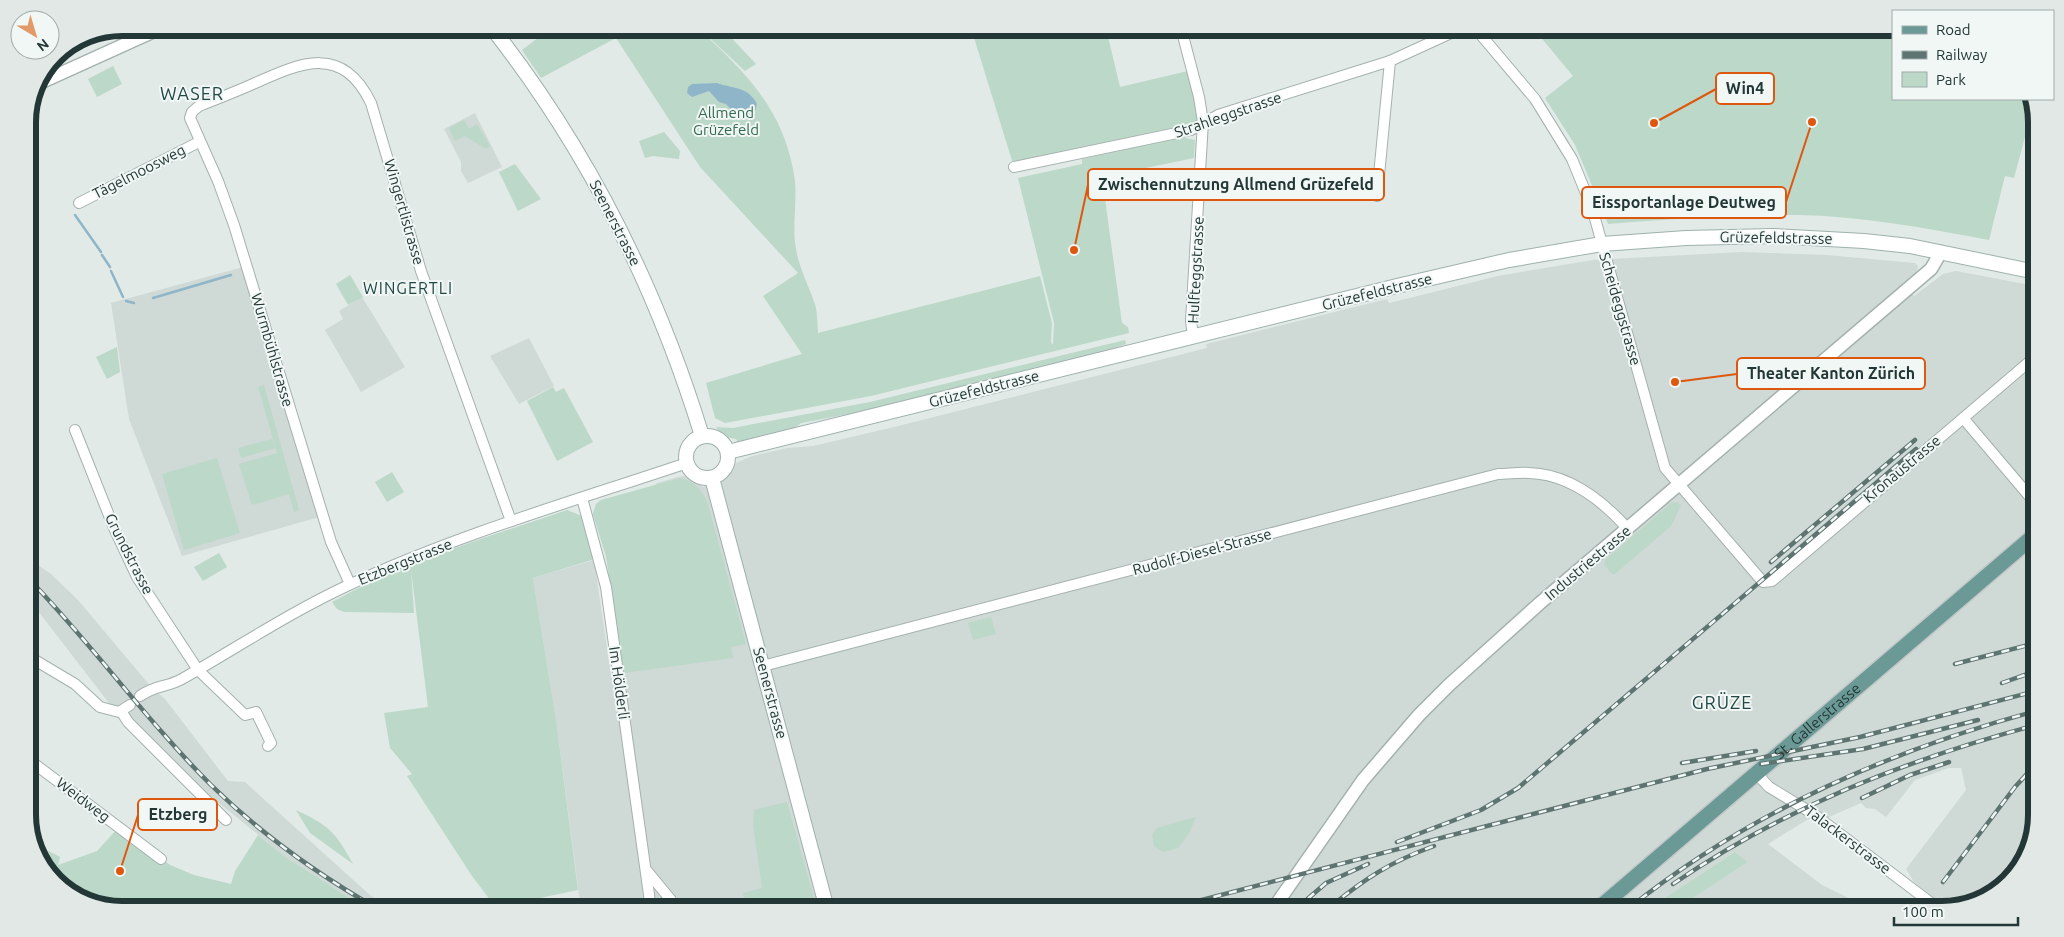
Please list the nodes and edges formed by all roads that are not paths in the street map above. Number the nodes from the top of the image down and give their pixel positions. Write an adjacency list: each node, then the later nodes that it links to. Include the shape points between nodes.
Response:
1 (143, 36): 7 (street)
2 (498, 36): 21 (main road, Seenerstrasse, via 563,128 626,243 670,341)
3 (1183, 36): 9 (street, Hulfteggstrasse)
4 (1445, 36): 6 (street, Strahleggstrasse)
5 (1482, 36): 14 (street, Scheideggstrasse, via 1535,99 1562,140 1592,208)
6 (1390, 62): 9 (street, Strahleggstrasse, via 1218,114); 12 (street)
7 (48, 79)
8 (190, 118): 10 (street, Wurmbühlstrasse); 28 (street, Wingertlistrasse, via 199,106 303,63 336,66 358,82 376,113 421,271)
9 (1203, 122): 11 (street, Strahleggstrasse, via 1191,130); 17 (street, Hulfteggstrasse, via 1191,321)
10 (199, 142): 13 (street, Tägelmoosweg); 32 (street, Wurmbühlstrasse, via 234,224 331,542)
11 (1014, 167)
12 (1377, 196)
13 (79, 203)
14 (1602, 244): 15 (main road, Grüzefeldstrasse, via 1773,236 1864,240); 17 (main road, Grüzefeldstrasse, via 1509,260); 25 (street, Scheideggstrasse, via 1662,459 1665,468)
15 (1941, 252): 16 (main road, Grüzefeldstrasse); 25 (street, Industriestrasse, via 1931,269)
16 (2028, 268)
17 (1193, 336): 22 (main road, Grüzefeldstrasse)
18 (2028, 363): 19 (street, Kronaustrasse)
19 (1963, 418): 26 (street); 31 (street, Kronaustrasse)
20 (75, 430): 35 (street, Grundstrasse, via 137,577)
21 (702, 436): 22 (main road, via 715,437); 23 (main road, via 690,444)
22 (728, 452): 24 (main road, via 724,470)
23 (687, 463): 24 (main road, via 699,477); 27 (street, Etzbergstrasse)
24 (712, 478): 34 (main road, Seenerstrasse)
25 (1680, 485): 29 (street, Industriestrasse); 31 (street, Scheideggstrasse, via 1758,578)
26 (2028, 495)
27 (582, 498): 28 (street, Etzbergstrasse); 42 (street, Im Hölderli, via 606,587)
28 (511, 521): 32 (street, Etzbergstrasse)
29 (1628, 529): 34 (street, Rudolf-Diesel-Strasse, via 1586,492 1558,478 1530,473 1498,474); 46 (street, Industriestrasse, via 1480,656 1419,715 1351,795)
30 (2028, 541): 39 (main road, St. Gallerstrasse)
31 (1768, 583)
32 (350, 584): 35 (street, Etzbergstrasse)
33 (36, 661): 40 (street, via 75,684 100,707 114,712 126,708 134,728)
34 (763, 666): 45 (main road, Seenerstrasse)
35 (198, 670): 36 (street, Etzbergstrasse, via 171,685 153,687); 37 (street, Grundstrasse, via 246,715 256,712 271,743)
36 (140, 696)
37 (268, 746)
38 (36, 765): 41 (street, Weidweg)
39 (1756, 773): 47 (main road, St. Gallerstrasse); 48 (street, Talackerstrasse, via 1769,786 1815,815)
40 (226, 820)
41 (161, 859)
42 (647, 870): 43 (street, Im Hölderli); 44 (street)
43 (650, 901)
44 (671, 901)
45 (825, 901)
46 (1279, 901)
47 (1608, 901)
48 (1927, 901)

